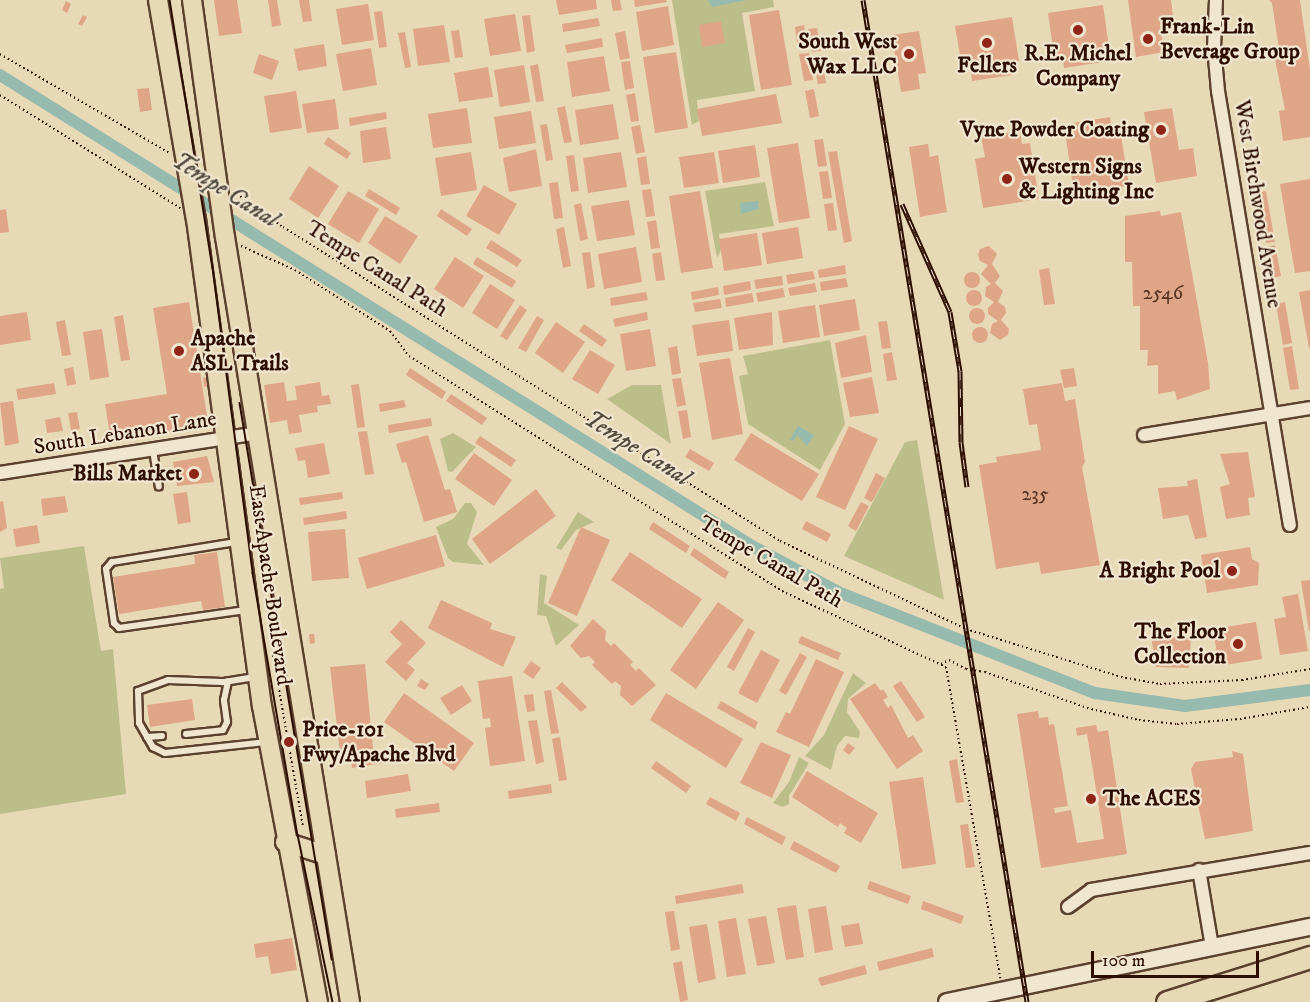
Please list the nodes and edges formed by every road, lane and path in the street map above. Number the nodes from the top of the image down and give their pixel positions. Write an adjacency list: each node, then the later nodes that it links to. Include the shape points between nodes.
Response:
1 (158, 0): 6 (main road, East Apache Boulevard)
2 (192, 0): 7 (main road, East Apache Boulevard)
3 (1216, 0): 11 (street, West Birchwood Avenue, via 1214,47 1218,91)
4 (0, 54): 6 (path)
5 (0, 95): 8 (path)
6 (187, 167): 8 (main road, East Apache Boulevard)
7 (217, 185): 9 (main road, East Apache Boulevard); 23 (path, Tempe Canal Path, via 780,541 966,629 1120,677 1160,684 1242,680)
8 (195, 214): 14 (main road, East Apache Boulevard)
9 (224, 232): 12 (main road, East Apache Boulevard); 22 (path, Tempe Canal Path, via 295,270 390,331 409,356 786,593)
10 (1310, 408): 11 (street)
11 (1272, 414): 13 (street); 18 (street, West Birchwood Avenue)
12 (257, 433): 14 (street, South Lebanon Lane); 34 (main road, East Apache Boulevard)
13 (1144, 435)
14 (225, 439): 15 (street, South Lebanon Lane); 19 (main road, East Apache Boulevard)
15 (153, 450): 16 (street, South Lebanon Lane); 17 (lane)
16 (0, 473)
17 (159, 487)
18 (1290, 525)
19 (240, 542): 20 (main road, East Apache Boulevard); 20 (lane, via 112,562 106,569 114,623 119,628)
20 (249, 610): 24 (main road, East Apache Boulevard)
21 (273, 655): 31 (path)
22 (941, 664): 26 (path, Tempe Canal Path, via 949,660 1087,708 1139,720 1177,724 1240,719); 40 (path, via 949,674)
23 (1310, 669)
24 (258, 677): 25 (lane); 30 (main road, East Apache Boulevard)
25 (228, 681): 27 (lane, via 224,700 227,722 223,729); 29 (lane, via 168,680 138,691 139,723)
26 (1310, 707)
27 (186, 734)
28 (162, 736): 29 (lane)
29 (147, 737): 30 (lane, via 153,747 165,753)
30 (268, 742): 32 (main road, East Apache Boulevard)
31 (303, 827)
32 (285, 842): 34 (main road); 41 (main road, East Apache Boulevard)
33 (1310, 853): 35 (street)
34 (326, 855): 42 (main road, East Apache Boulevard)
35 (1199, 870): 36 (street, via 1090,891); 38 (street)
36 (1068, 908)
37 (1310, 927): 38 (main road)
38 (1212, 947): 40 (main road)
39 (1310, 957): 44 (highway)
40 (1002, 990): 43 (main road)
41 (318, 1002)
42 (350, 1002)
43 (947, 1002)
44 (1167, 1002)

